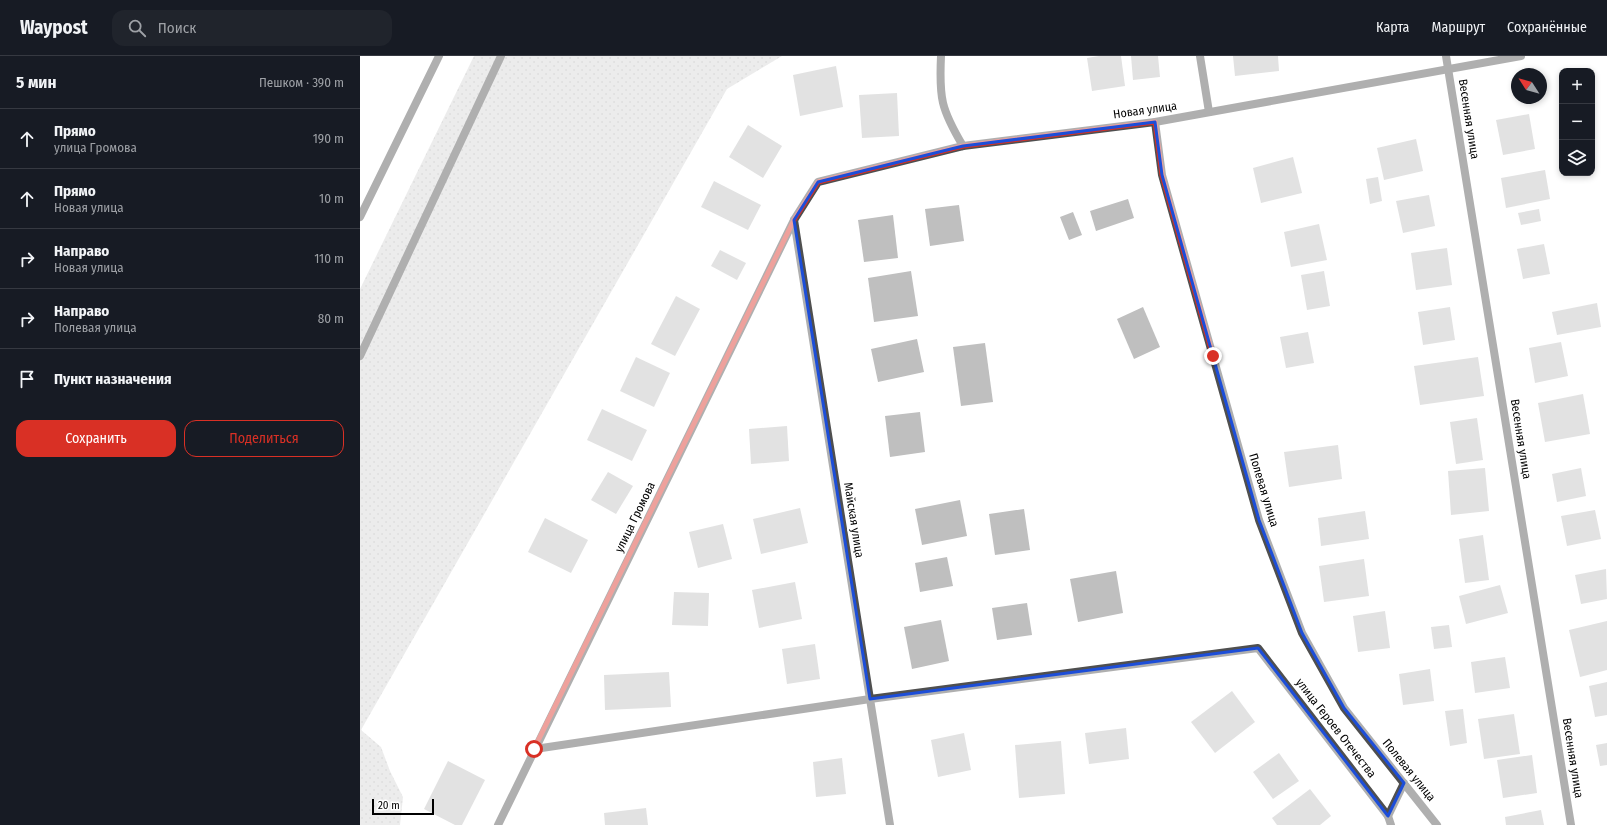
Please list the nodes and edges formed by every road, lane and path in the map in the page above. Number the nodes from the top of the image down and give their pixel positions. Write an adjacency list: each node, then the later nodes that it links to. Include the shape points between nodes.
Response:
1 (439, 56): 11 (street)
2 (502, 56): 13 (street)
3 (941, 56): 10 (street, via 939,87 943,106)
4 (1200, 56): 8 (street)
5 (1446, 56): 7 (street, Весенняя улица)
6 (1521, 56): 7 (street, Новая улица)
7 (1449, 69): 8 (street, Новая улица); 22 (street, Весенняя улица)
8 (1209, 112): 9 (street, Новая улица)
9 (1155, 122): 10 (street, Новая улица); 16 (street, Полевая улица, via 1162,175 1259,520 1306,640 1344,708)
10 (963, 146): 12 (street, Новая улица, via 818,182)
11 (360, 217)
12 (794, 220): 14 (street, Майская улица); 15 (street, улица Громова)
13 (360, 356)
14 (870, 699): 15 (street); 17 (street, улица Героев Отечества, via 1258,648); 19 (street, Майская улица)
15 (534, 749): 18 (street, улица Громова)
16 (1404, 783): 17 (street); 21 (street, Полевая улица)
17 (1388, 816): 20 (street, улица Героев Отечества)
18 (498, 825)
19 (890, 825)
20 (1391, 825)
21 (1437, 825)
22 (1571, 825)

